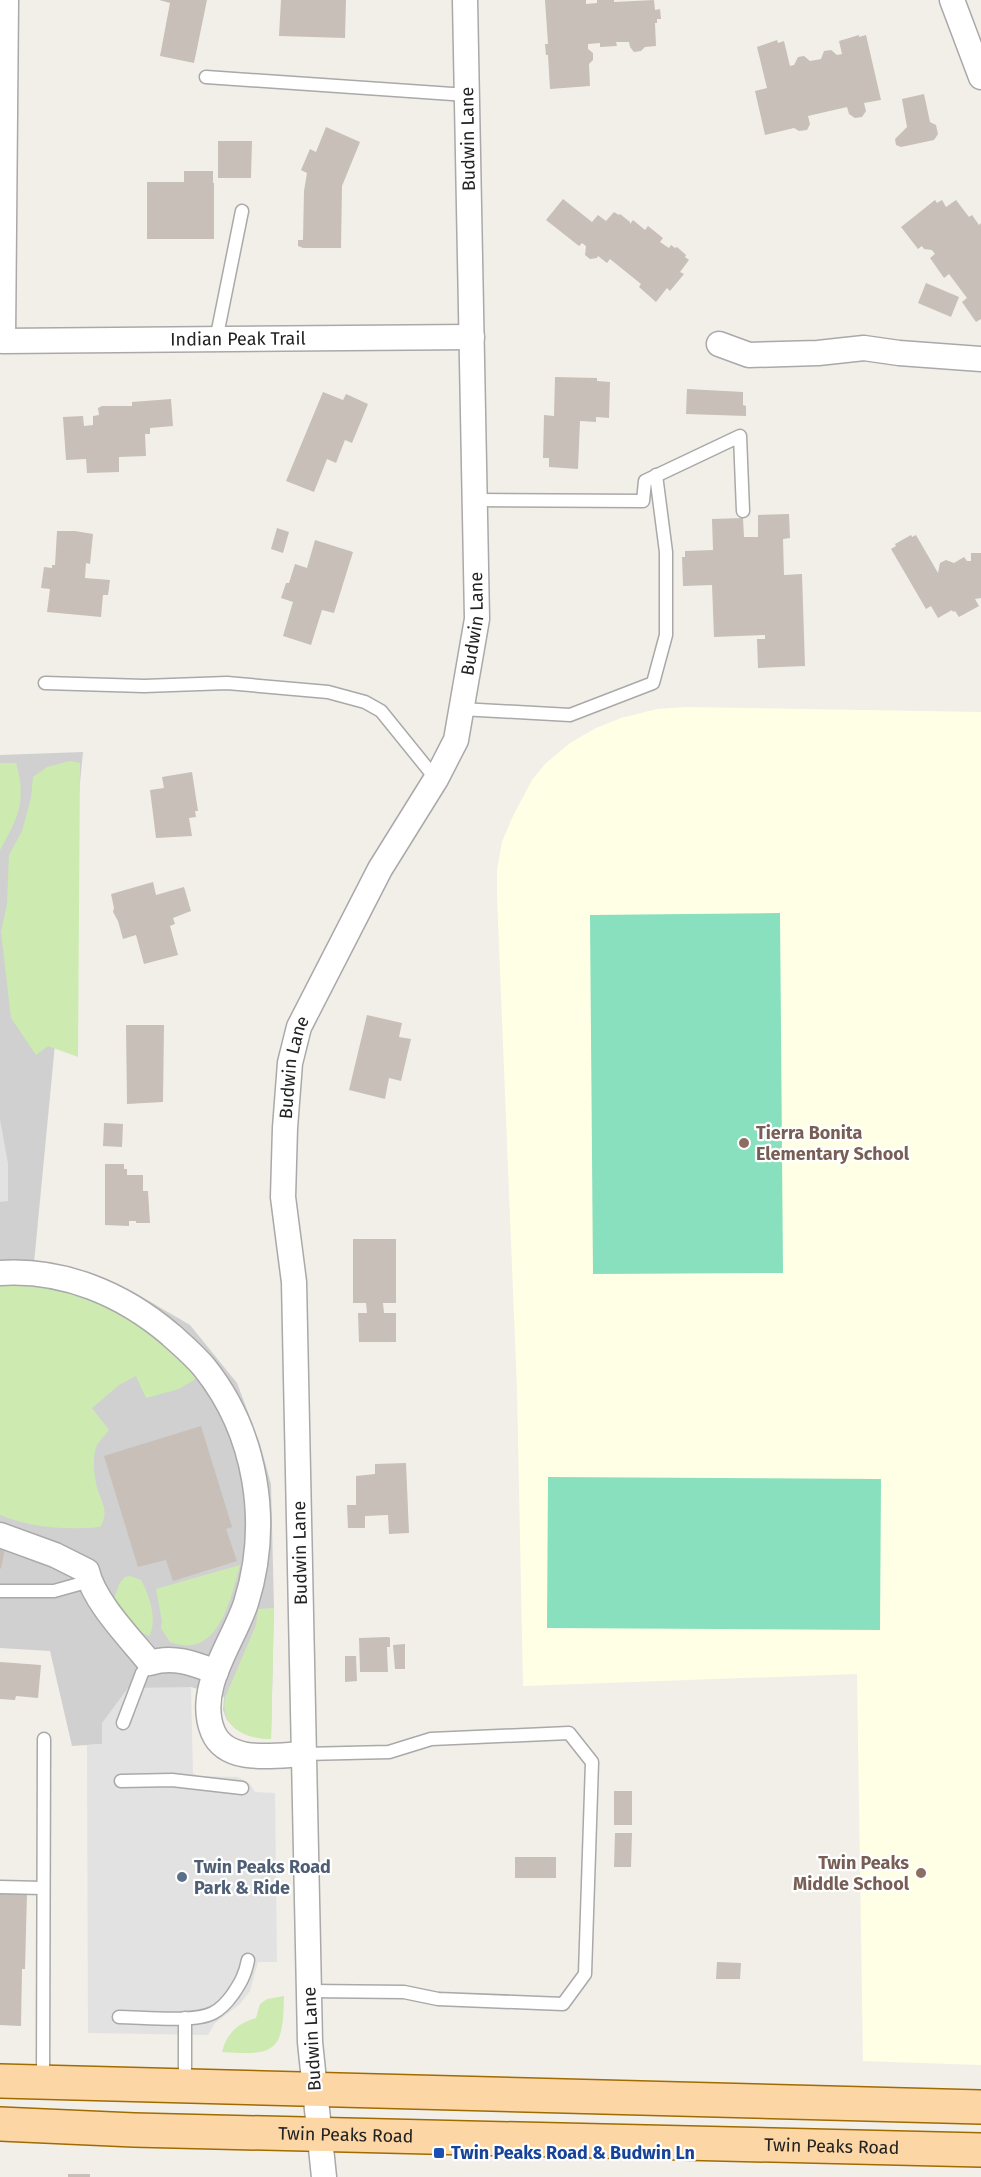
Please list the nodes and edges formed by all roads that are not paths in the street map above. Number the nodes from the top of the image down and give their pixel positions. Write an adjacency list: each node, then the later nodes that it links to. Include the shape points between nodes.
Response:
1 (6, 0): 10 (street)
2 (465, 0): 6 (street, Budwin Lane)
3 (952, 0): 4 (street)
4 (981, 76)
5 (206, 77): 6 (lane)
6 (467, 95): 8 (street, Budwin Lane)
7 (243, 211): 9 (lane)
8 (472, 337): 9 (street, Indian Peak Trail); 14 (street, Budwin Lane)
9 (216, 339): 10 (street, Indian Peak Trail)
10 (2, 341)
11 (719, 344): 12 (street, via 749,355 864,348)
12 (981, 359)
13 (656, 475): 14 (lane, via 645,481 643,501); 15 (lane, via 740,436); 17 (lane, via 666,552 666,635 653,683 570,715)
14 (475, 500): 17 (street, Budwin Lane, via 477,619)
15 (743, 512)
16 (45, 683): 18 (lane, via 227,683 328,692 365,702 381,711)
17 (461, 709): 18 (street, Budwin Lane, via 456,740)
18 (436, 778): 27 (street, Budwin Lane, via 380,869 309,1007 290,1063 283,1197 294,1282)
19 (0, 1273): 24 (street, via 70,1281 122,1299 153,1320 203,1366 230,1407 253,1469 259,1529 246,1603)
20 (0, 1536): 21 (street, via 55,1555)
21 (89, 1576): 22 (lane, via 54,1591); 23 (street, via 107,1608)
22 (0, 1591)
23 (150, 1663): 24 (street, via 175,1660); 25 (lane, via 142,1673)
24 (216, 1672): 27 (street, via 208,1706 212,1729 221,1745 243,1755)
25 (123, 1723)
26 (44, 1739): 31 (lane)
27 (304, 1754): 33 (street, Budwin Lane); 33 (lane, via 389,1752 431,1739 568,1733 592,1762 585,1974 563,2004 438,1999 404,1992)
28 (121, 1781): 29 (lane, via 172,1780)
29 (243, 1788)
30 (0, 1887): 31 (lane)
31 (44, 1888): 37 (lane)
32 (248, 1960): 35 (lane, via 245,1977 222,2006 200,2017)
33 (310, 1991): 39 (street, Budwin Lane)
34 (119, 2017): 35 (lane)
35 (185, 2018): 38 (lane)
36 (0, 2081): 37 (main road)
37 (44, 2082): 38 (main road)
38 (186, 2086): 39 (main road)
39 (314, 2090): 40 (main road); 42 (street, Budwin Lane)
40 (981, 2107)
41 (0, 2124): 42 (main road, Twin Peaks Road)
42 (320, 2135): 43 (main road, Twin Peaks Road); 44 (street, Budwin Lane)
43 (981, 2150)
44 (324, 2177)

